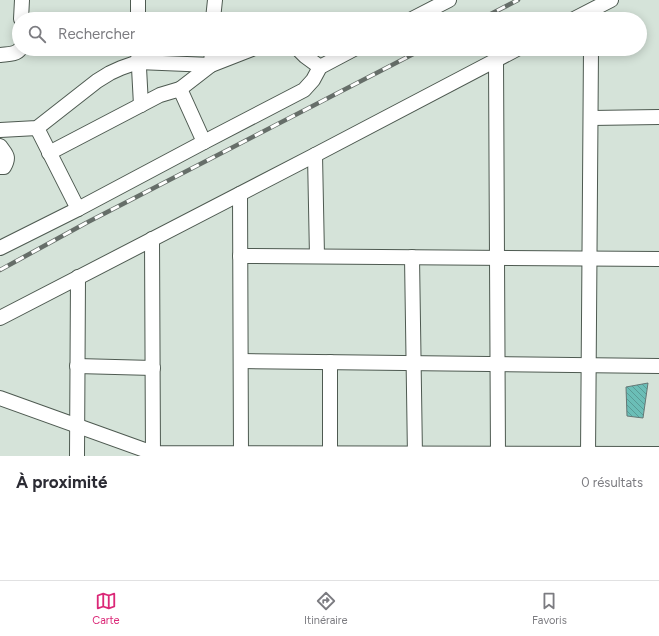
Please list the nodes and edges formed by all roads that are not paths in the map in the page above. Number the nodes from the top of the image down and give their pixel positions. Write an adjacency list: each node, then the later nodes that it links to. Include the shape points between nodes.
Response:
1 (22, 0): 6 (street)
2 (138, 0): 7 (street)
3 (214, 0): 8 (street)
4 (449, 0): 9 (street)
5 (610, 0): 10 (street)
6 (21, 12)
7 (138, 12)
8 (213, 12)
9 (426, 12)
10 (594, 12)
11 (12, 54): 12 (street)
12 (0, 55)
13 (138, 56): 21 (street); 24 (street); 27 (street, via 97,81)
14 (212, 56): 21 (street)
15 (234, 56): 21 (street)
16 (305, 56): 22 (street)
17 (341, 56): 22 (street)
18 (504, 56): 20 (street)
19 (591, 56): 26 (street)
20 (496, 60): 32 (street); 41 (street)
21 (211, 65): 23 (street)
22 (320, 67): 29 (street, via 304,90)
23 (180, 89): 24 (street, via 160,95); 29 (street)
24 (141, 105): 31 (street)
25 (659, 117): 26 (street)
26 (591, 118): 42 (street)
27 (37, 128): 28 (street); 31 (street)
28 (0, 130)
29 (204, 142): 35 (street)
30 (0, 146): 33 (street, via 7,156 4,167)
31 (49, 152): 35 (street)
32 (315, 155): 34 (street); 39 (street)
33 (0, 167)
34 (240, 194): 36 (street); 38 (street)
35 (78, 209): 37 (street)
36 (152, 239): 44 (street); 53 (street)
37 (0, 248)
38 (240, 256): 39 (street); 46 (street)
39 (317, 256): 40 (street)
40 (412, 257): 41 (street); 48 (street)
41 (497, 258): 42 (street); 49 (street)
42 (590, 258): 43 (street); 50 (street)
43 (659, 259)
44 (78, 278): 45 (street); 51 (street)
45 (0, 318)
46 (241, 361): 47 (street); 57 (street)
47 (330, 362): 48 (street); 58 (street)
48 (413, 363): 49 (street); 60 (street)
49 (497, 364): 50 (street); 61 (street)
50 (589, 365): 52 (street); 62 (street)
51 (77, 366): 53 (street); 55 (street)
52 (659, 366)
53 (153, 368): 56 (street)
54 (0, 398): 55 (street)
55 (76, 425): 56 (street); 63 (street)
56 (153, 454): 57 (street)
57 (241, 454): 58 (street)
58 (330, 454): 60 (street)
59 (659, 454): 62 (street)
60 (415, 455): 61 (street)
61 (498, 455): 62 (street)
62 (588, 455)
63 (76, 456)

